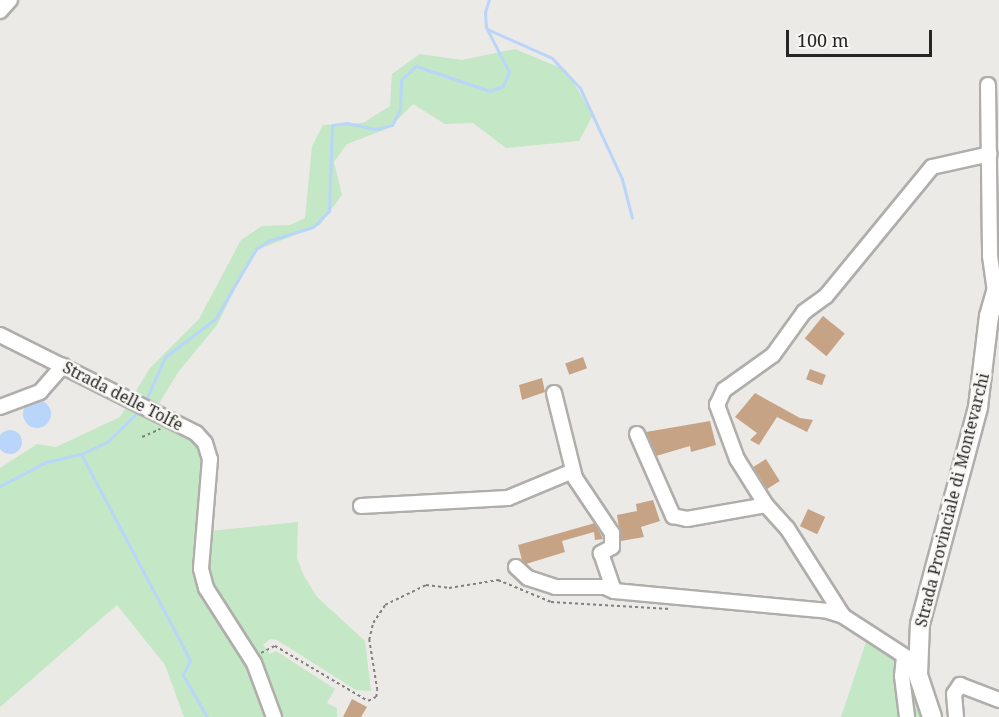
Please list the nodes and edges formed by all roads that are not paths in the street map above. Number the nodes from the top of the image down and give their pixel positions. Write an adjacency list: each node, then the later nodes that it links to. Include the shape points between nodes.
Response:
1 (10, 0): 2 (street)
2 (0, 11)
3 (988, 85): 4 (street)
4 (990, 153): 5 (street, via 990,256); 12 (street, via 932,167 826,297 804,312 773,356 724,390 717,405 737,459)
5 (996, 293): 17 (main road, Strada Provinciale di Montevarchi, via 980,398)
6 (0, 335): 7 (street, Strada delle Tolfe)
7 (63, 366): 9 (street, via 40,392); 19 (street, Strada delle Tolfe, via 196,433 210,452 201,569 206,588 254,663)
8 (554, 393): 11 (street)
9 (0, 407)
10 (637, 434): 12 (street, via 673,516 687,519)
11 (573, 471): 13 (street, via 508,498); 15 (street, via 612,533 612,547 600,553)
12 (765, 505): 16 (street, via 787,528)
13 (361, 507)
14 (516, 567): 15 (street, via 528,578 555,587 605,587)
15 (614, 591): 16 (street, via 828,611)
16 (843, 616): 17 (street)
17 (910, 660): 20 (street, via 902,676); 21 (main road, Strada Provinciale di Montevarchi)
18 (999, 700): 22 (street, via 960,685 954,694)
19 (274, 717)
20 (907, 717)
21 (932, 717)
22 (956, 717)

